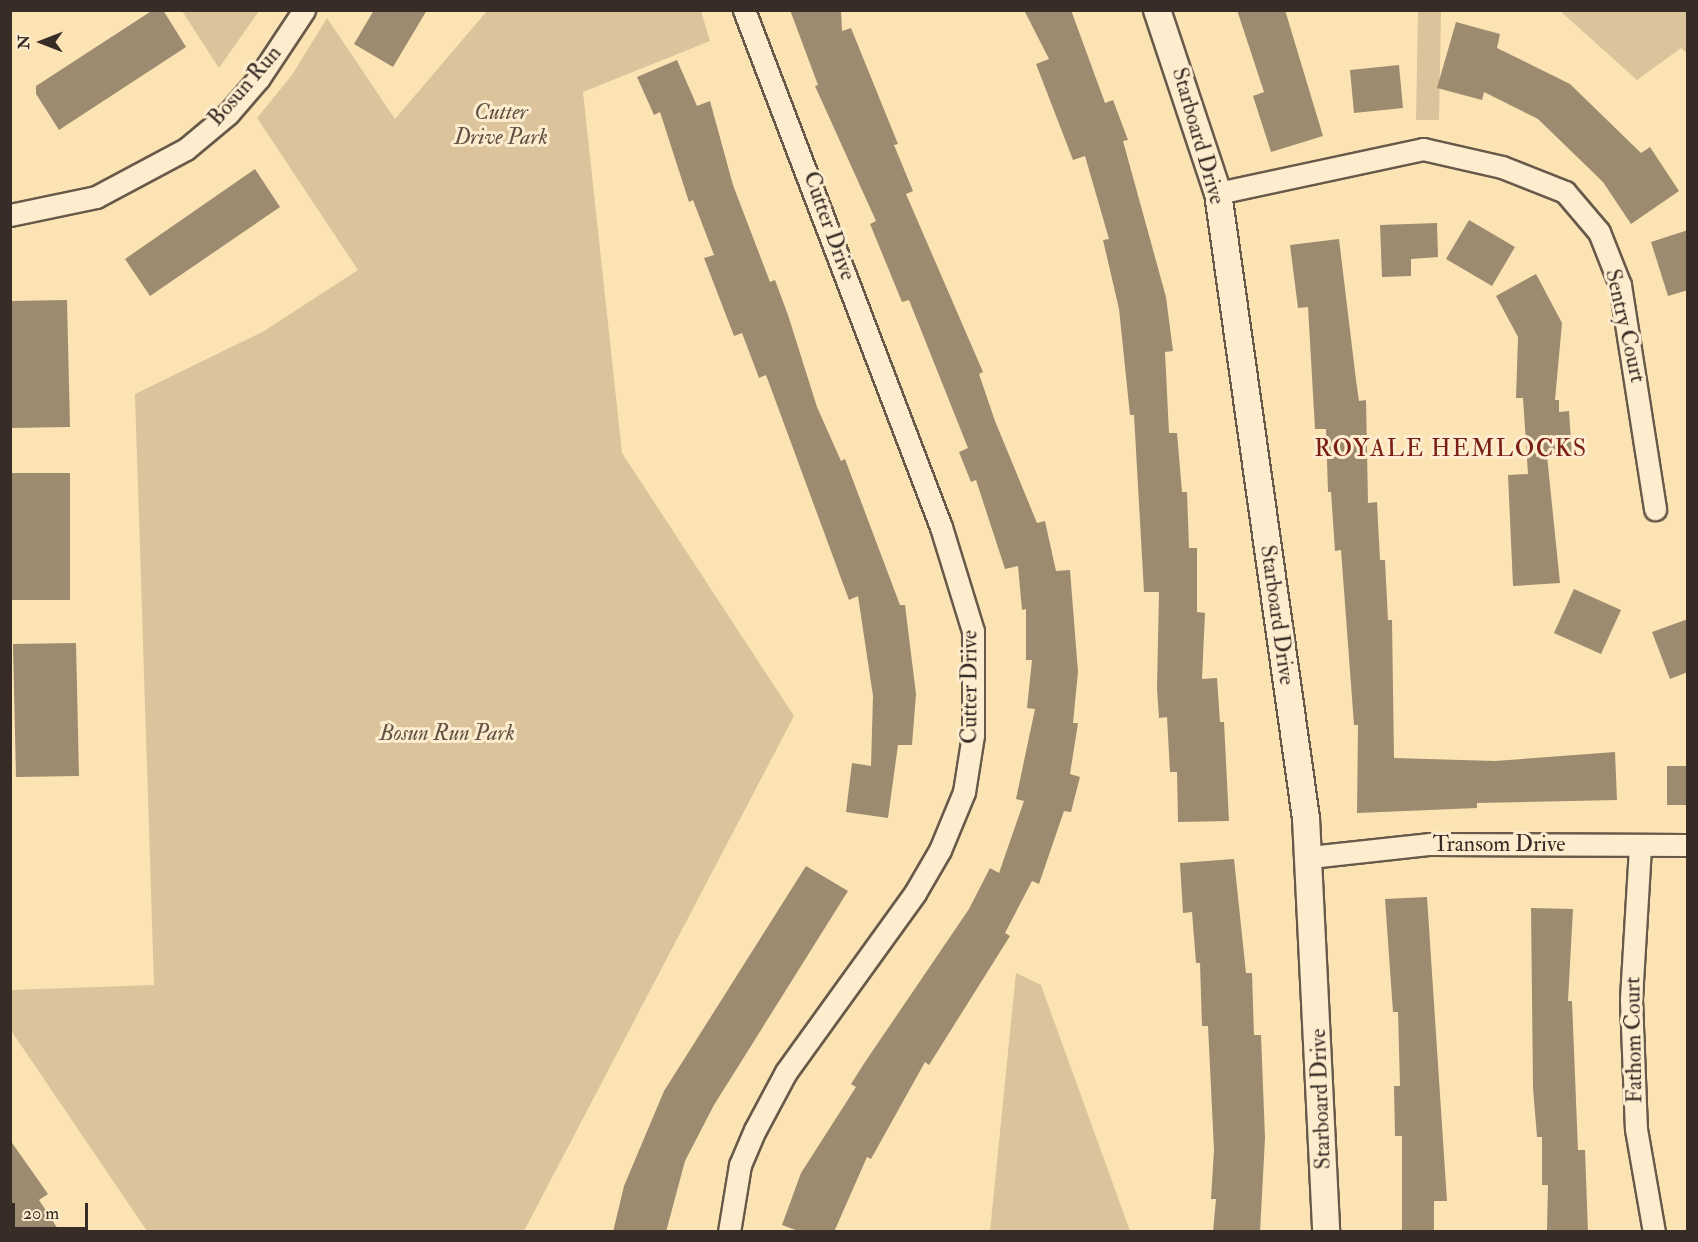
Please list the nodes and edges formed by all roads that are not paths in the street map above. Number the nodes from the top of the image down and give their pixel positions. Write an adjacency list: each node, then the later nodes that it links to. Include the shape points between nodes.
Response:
1 (304, 10): 5 (street, Bosun Run, via 259,78 228,114 186,149 96,197)
2 (744, 10): 10 (street, Cutter Drive, via 944,538 973,631 973,735 964,792 940,850 902,912 786,1072 755,1130 741,1165)
3 (1157, 10): 4 (street, Starboard Drive)
4 (1218, 193): 6 (street, Sentry Court, via 1423,149 1502,167 1565,192 1599,232 1620,285); 9 (street, Starboard Drive)
5 (10, 215)
6 (1655, 509)
7 (1688, 845): 8 (street, Transom Drive)
8 (1640, 846): 9 (street, Transom Drive, via 1430,844); 12 (street, Fathom Court, via 1632,1000 1635,1094)
9 (1310, 857): 11 (street, Starboard Drive)
10 (729, 1232)
11 (1326, 1232)
12 (1654, 1232)

